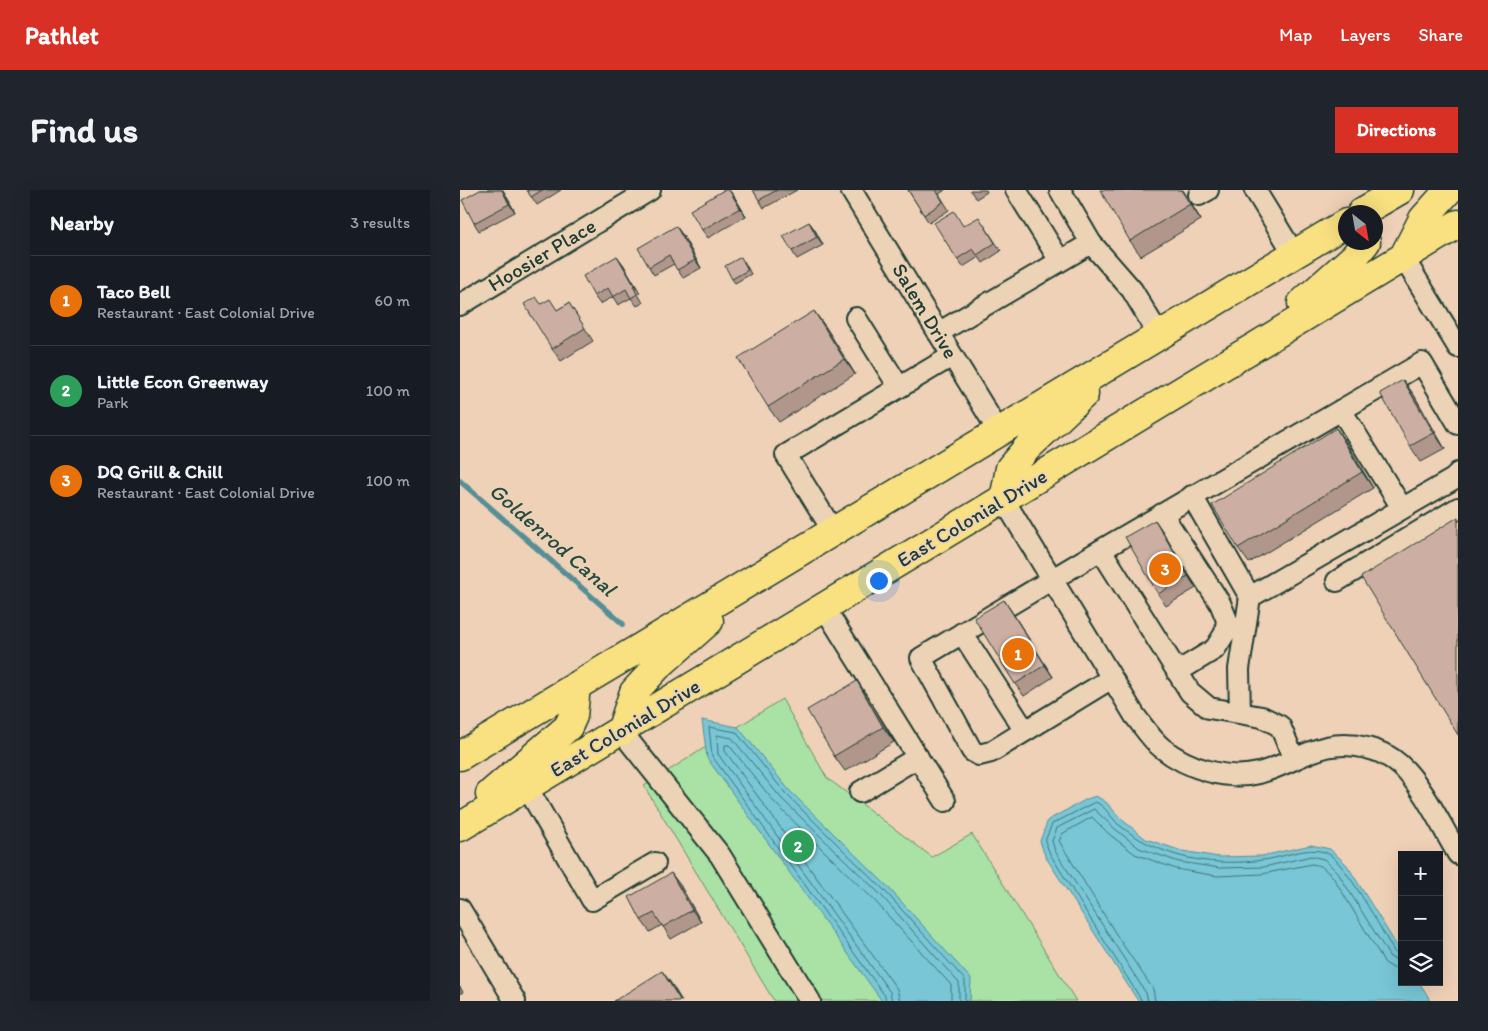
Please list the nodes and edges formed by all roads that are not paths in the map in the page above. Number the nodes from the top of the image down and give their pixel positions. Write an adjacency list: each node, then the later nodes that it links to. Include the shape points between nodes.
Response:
1 (650, 190): 14 (street, Hoosier Place)
2 (851, 190): 16 (street, Salem Drive)
3 (1016, 190): 13 (street)
4 (1060, 190): 9 (street)
5 (1255, 190): 11 (street)
6 (1449, 190): 12 (highway, via 1423,219)
7 (1458, 224): 12 (highway, East Colonial Drive)
8 (1338, 228): 11 (highway)
9 (1091, 242): 13 (street); 17 (street, via 1132,290)
10 (1360, 250): 18 (highway)
11 (1294, 254): 17 (highway)
12 (1403, 257): 18 (highway, East Colonial Drive); 19 (street)
13 (1060, 261): 16 (street)
14 (460, 305)
15 (856, 318): 22 (street)
16 (938, 333): 20 (street, Salem Drive)
17 (1160, 335): 21 (highway)
18 (1257, 345): 28 (highway, East Colonial Drive)
19 (1458, 346)
20 (952, 356): 22 (street); 25 (street, Salem Drive)
21 (1123, 357): 25 (highway); 28 (highway, via 1010,468)
22 (899, 387): 32 (street, via 786,455)
23 (1341, 410): 24 (street, via 1422,363); 27 (street); 29 (street)
24 (1455, 413)
25 (998, 432): 32 (highway)
26 (1458, 473): 29 (street, via 1455,478)
27 (1192, 496): 31 (street); 37 (street)
28 (1004, 500): 35 (street); 38 (highway, East Colonial Drive)
29 (1402, 508): 37 (street)
30 (1458, 508): 36 (street)
31 (1162, 514): 33 (street); 40 (street, via 1227,620 1225,633 1215,648)
32 (834, 531): 34 (highway)
33 (1101, 550): 35 (street); 40 (street)
34 (795, 554): 42 (highway); 44 (highway, via 700,628 657,667 634,692)
35 (1052, 579): 39 (street); 41 (street)
36 (1337, 581)
37 (1250, 597): 43 (street, via 1239,669)
38 (824, 607): 44 (highway, East Colonial Drive); 47 (street)
39 (962, 633): 45 (street); 45 (street, via 921,658 972,751 979,755 991,752)
40 (1177, 672): 43 (street, via 1190,692 1208,708)
41 (1112, 678): 45 (street); 48 (street, via 1135,716 1162,748 1190,765 1222,774 1258,773)
42 (576, 686): 46 (highway); 49 (highway, via 573,716 568,727)
43 (1240, 713): 48 (street, via 1262,717 1280,726)
44 (621, 731): 49 (highway, East Colonial Drive); 58 (street, via 720,855)
45 (1025, 731)
46 (460, 756)
47 (918, 757): 50 (street); 51 (street)
48 (1294, 759): 54 (street, via 1325,746 1352,744 1382,752 1401,766 1419,789)
49 (522, 779): 52 (highway); 53 (highway, East Colonial Drive); 55 (street, via 592,900)
50 (860, 792)
51 (945, 801)
52 (460, 818)
53 (460, 827)
54 (1458, 854)
55 (655, 863)
56 (460, 909): 57 (street)
57 (515, 1001)
58 (810, 1001)

